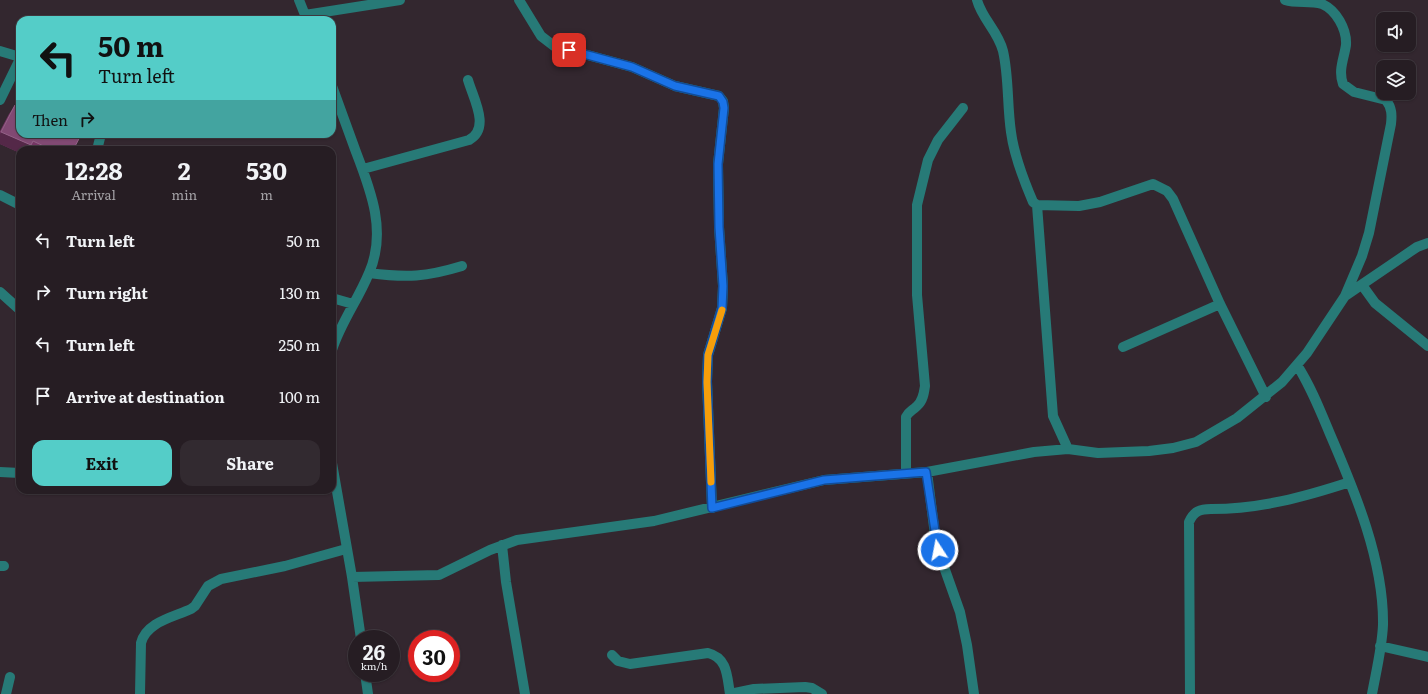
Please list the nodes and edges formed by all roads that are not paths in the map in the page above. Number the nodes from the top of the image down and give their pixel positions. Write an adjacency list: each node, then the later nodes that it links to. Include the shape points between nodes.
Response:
1 (299, 0): 6 (street)
2 (400, 0): 7 (street)
3 (519, 0): 41 (street, via 541,36 554,46 632,67 675,86 719,96 723,102 718,164 722,308 708,355 707,382)
4 (977, 0): 18 (street, via 984,16 998,34 1013,142 1029,193)
5 (1285, 0): 24 (street, via 1321,4 1334,14 1344,32 1346,43 1341,70 1343,84 1354,92 1386,100 1390,106 1391,124 1369,233)
6 (306, 16)
7 (312, 16)
8 (0, 51): 9 (street)
9 (16, 57)
10 (16, 66): 13 (street)
11 (468, 80): 15 (street, via 480,120 479,132 475,137)
12 (336, 97): 15 (street)
13 (0, 100)
14 (963, 108): 38 (street, via 938,140 928,160 917,205 917,295 925,386 923,398 906,417)
15 (363, 169): 21 (street, via 371,191 376,220 375,255)
16 (0, 195): 17 (street)
17 (16, 203)
18 (1037, 205): 27 (street, via 1080,206 1100,202 1144,186 1159,186 1173,199); 34 (street, via 1053,416)
19 (1428, 243): 22 (street, via 1417,247)
20 (462, 266): 21 (street, via 415,276)
21 (369, 273): 26 (street)
22 (1362, 285): 24 (street); 30 (street, via 1375,303)
23 (0, 292): 28 (street)
24 (1345, 296): 32 (street)
25 (336, 299): 26 (street)
26 (353, 304): 29 (street)
27 (1220, 304): 31 (street); 33 (street)
28 (16, 306)
29 (336, 338)
30 (1428, 346)
31 (1123, 347)
32 (1297, 366): 33 (street); 39 (street, via 1307,381)
33 (1266, 397): 34 (street, via 1196,442 1173,448 1134,452 1098,453)
34 (1068, 449): 36 (street, via 1034,452)
35 (0, 472): 37 (street)
36 (926, 472): 38 (street); 57 (street, via 938,550 960,612)
37 (16, 473)
38 (906, 474): 41 (street, via 824,480)
39 (1350, 482): 46 (street, via 1360,506 1380,582 1383,626); 58 (street, via 1275,504 1204,509 1191,517)
40 (336, 488): 43 (street)
41 (712, 508): 42 (street, via 654,521 517,540)
42 (502, 545): 44 (street, via 439,575); 54 (street)
43 (346, 549): 44 (street); 52 (street, via 285,566 221,579 208,586 195,606 150,627 143,635)
44 (352, 577): 45 (street)
45 (360, 630)
46 (1380, 646): 48 (street); 59 (street)
47 (612, 655): 55 (street, via 618,661 630,664 708,653 716,655 725,665)
48 (1428, 657)
49 (10, 677): 51 (street)
50 (366, 682): 53 (street)
51 (6, 694)
52 (140, 694)
53 (368, 694)
54 (525, 694)
55 (730, 694): 56 (street, via 754,689 805,687)
56 (822, 694)
57 (974, 694)
58 (1190, 694)
59 (1372, 694)

